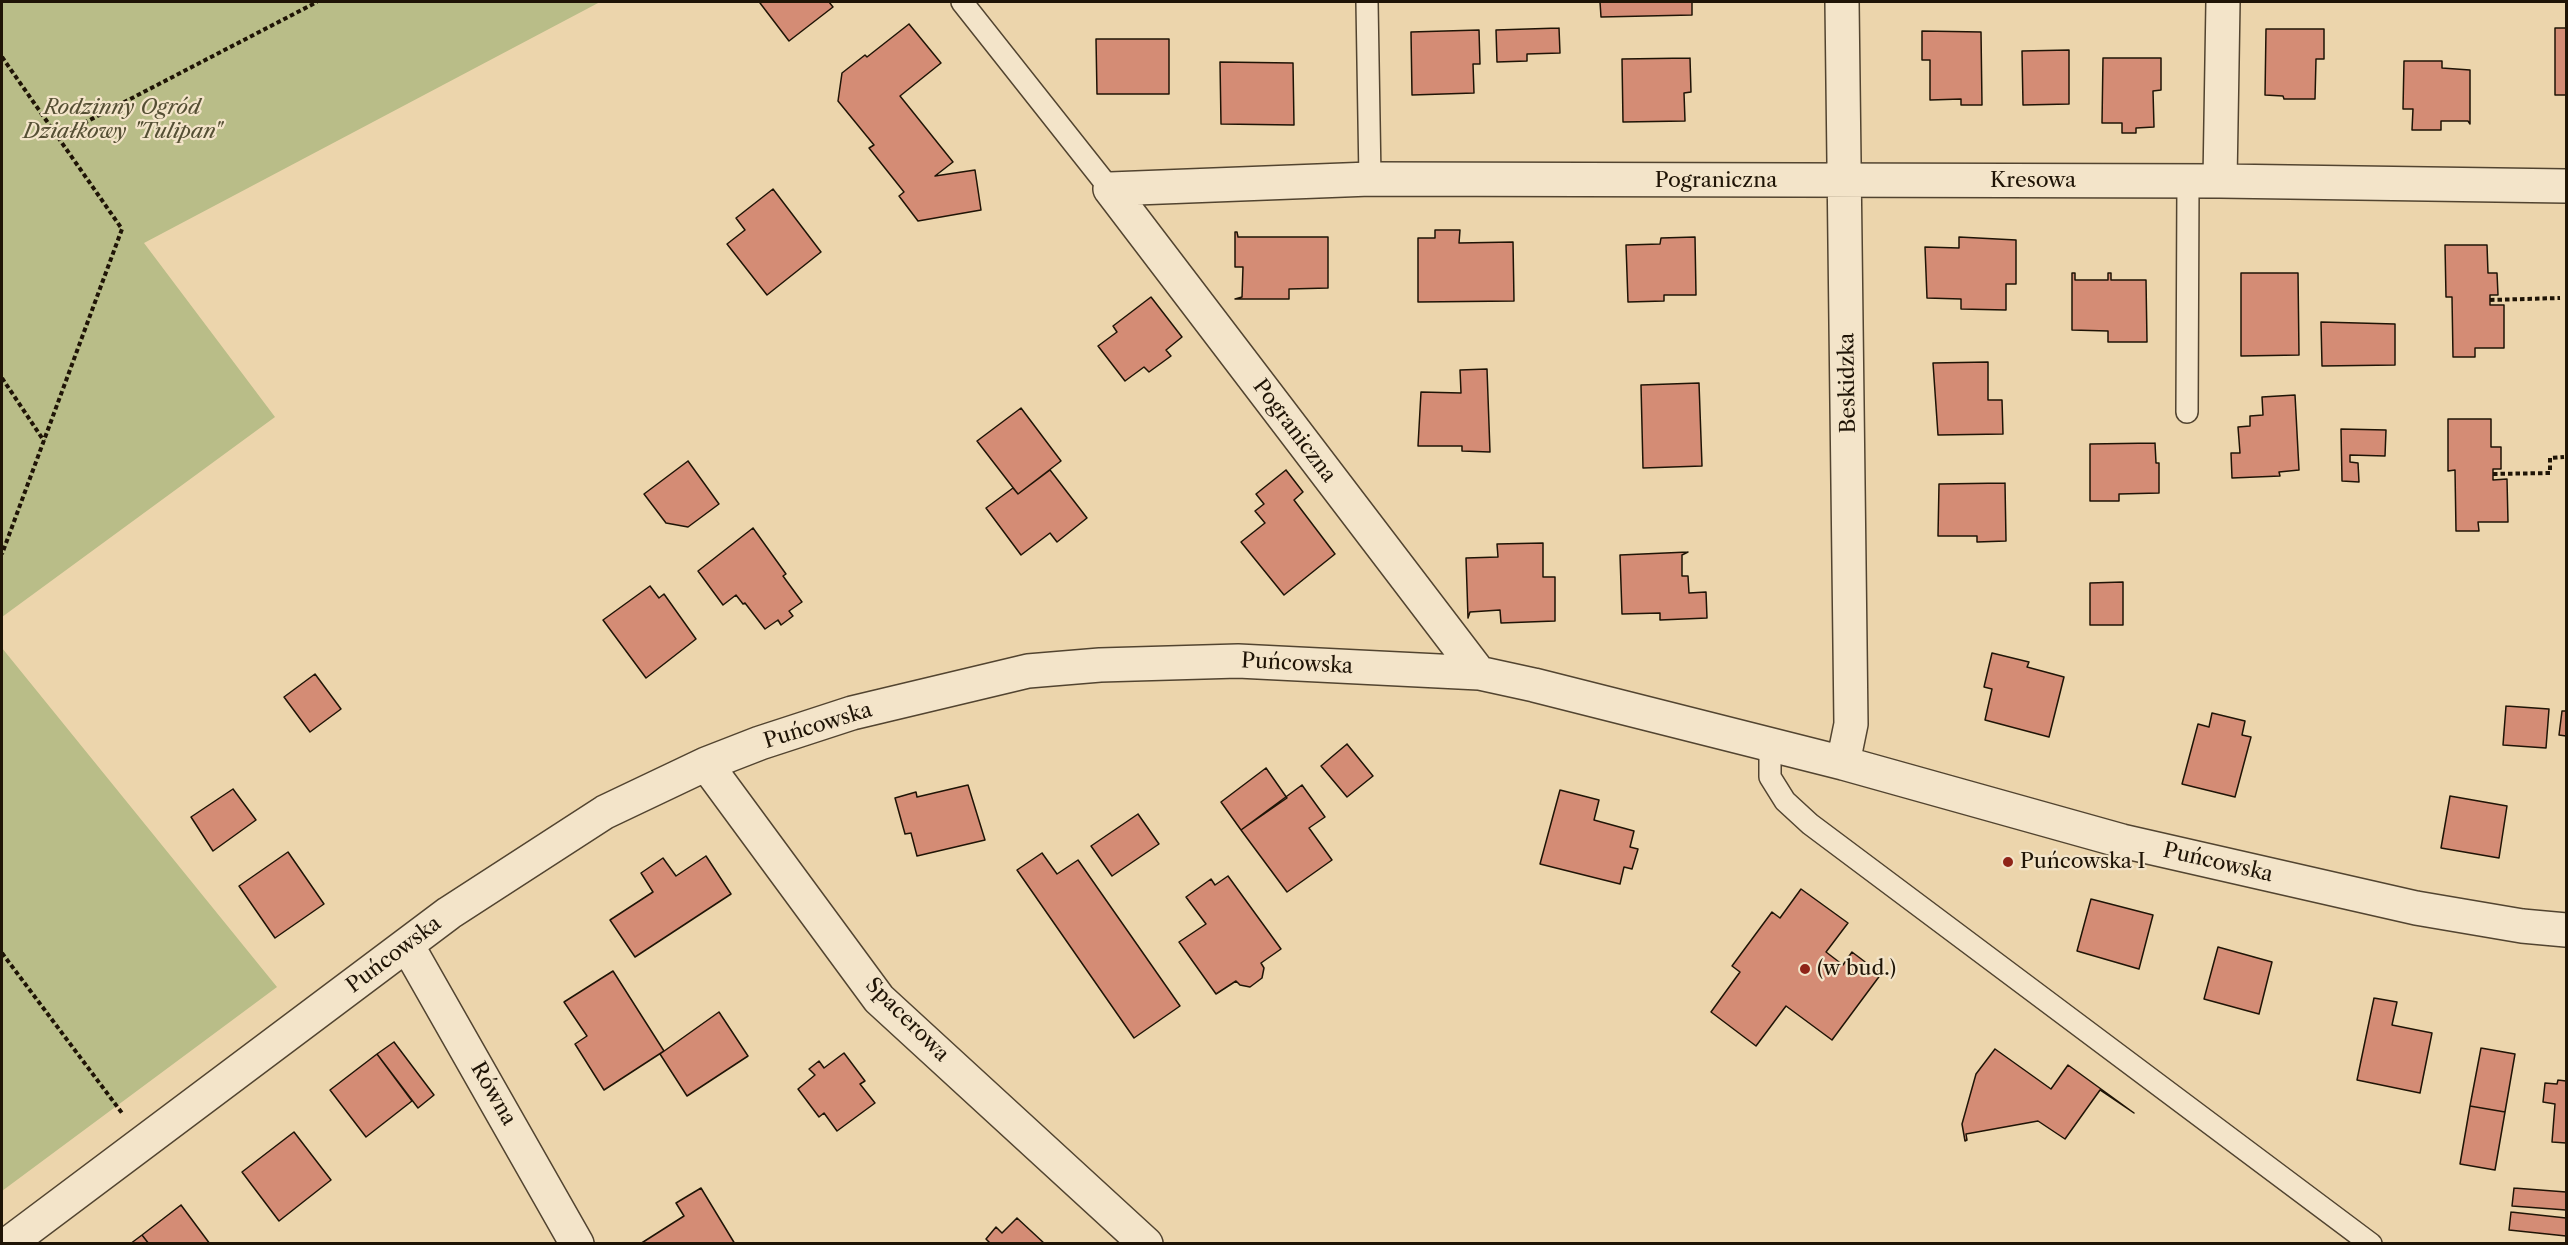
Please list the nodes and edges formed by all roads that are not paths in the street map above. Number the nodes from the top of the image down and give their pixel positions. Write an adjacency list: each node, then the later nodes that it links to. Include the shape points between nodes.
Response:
1 (962, 2): 10 (lane, Pograniczna)
2 (1367, 2): 5 (lane)
3 (1842, 2): 8 (street, Beskidzka)
4 (2223, 2): 7 (street)
5 (1370, 179): 8 (street, Pograniczna); 10 (street, Pograniczna)
6 (2188, 181): 7 (street, Kresowa); 8 (street, Kresowa); 11 (lane)
7 (2220, 181): 9 (street, Kresowa)
8 (1846, 182): 14 (street, Beskidzka, via 1851,724)
9 (2566, 186)
10 (1110, 189): 12 (street, Pograniczna)
11 (2187, 412)
12 (1479, 673): 13 (street, Puńcowska); 15 (street, Puńcowska, via 1238,661 1028,671 852,713)
13 (1770, 746): 14 (street, Puńcowska); 21 (lane, via 1770,777 1785,801 1810,824)
14 (1843, 763): 16 (street, Puńcowska, via 2156,848 2416,908)
15 (706, 764): 17 (street, Puńcowska, via 605,812); 20 (street, Spacerowa, via 879,999)
16 (2566, 930)
17 (407, 945): 18 (street, Puńcowska); 19 (street, Równa)
18 (8, 1244)
19 (577, 1244)
20 (1146, 1244)
21 (2371, 1244)

